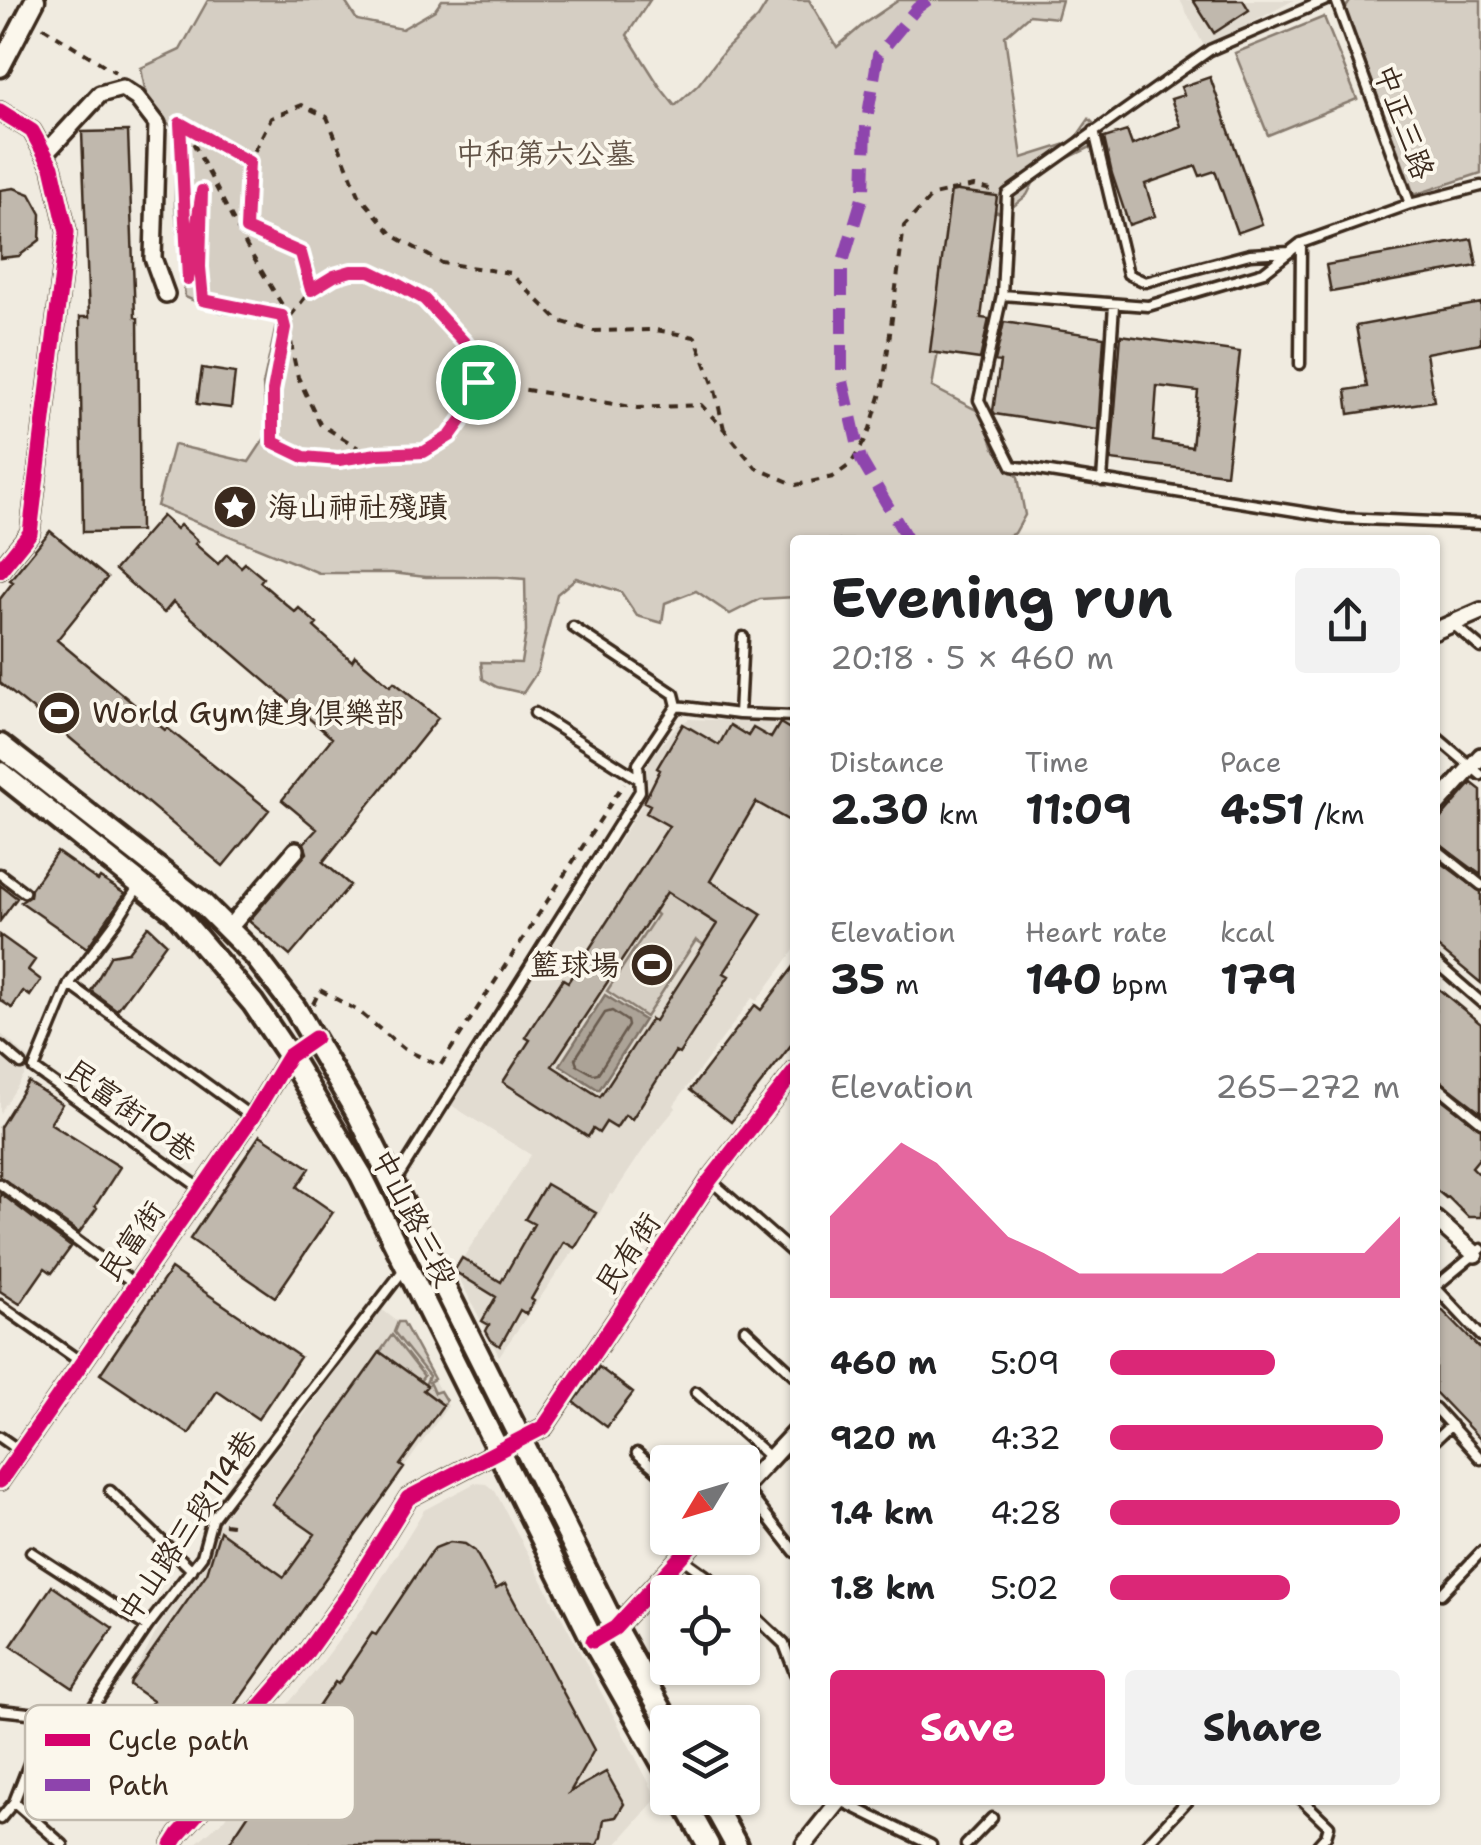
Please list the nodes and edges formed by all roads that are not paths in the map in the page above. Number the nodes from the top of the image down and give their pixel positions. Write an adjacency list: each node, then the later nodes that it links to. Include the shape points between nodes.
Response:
1 (1326, 0): 6 (lane, via 1210,50)
2 (1336, 0): 9 (lane, 中正三路)
3 (31, 8): 4 (street)
4 (0, 67)
5 (0, 111): 7 (street, via 32,131)
6 (1094, 131): 11 (lane, via 1128,274 1146,282 1250,254); 13 (lane, via 1007,194)
7 (45, 154): 12 (street, via 100,94 122,88 136,98 156,124 153,258); 18 (street, via 66,232 64,251 30,533)
8 (1481, 186): 9 (lane)
9 (1410, 204): 10 (lane)
10 (1301, 244): 11 (lane); 15 (lane)
11 (1290, 252): 14 (lane, via 1264,272 1200,292 1148,306)
12 (166, 294)
13 (1002, 295): 14 (lane); 16 (lane, via 980,400 1012,466)
14 (1114, 305): 16 (lane)
15 (1300, 364)
16 (1102, 482): 17 (lane, via 1340,518)
17 (1481, 524)
18 (0, 570)
19 (1481, 611): 20 (street)
20 (1451, 623): 22 (street); 24 (lane)
21 (573, 627): 25 (lane, via 674,694)
22 (1440, 628)
23 (743, 637): 27 (lane)
24 (1481, 648)
25 (677, 706): 27 (lane); 33 (lane, via 638,764)
26 (535, 713): 33 (lane)
27 (738, 714): 28 (lane)
28 (790, 716)
29 (1440, 739): 31 (lane)
30 (0, 745): 41 (main road, 中山路三段)
31 (1478, 766): 34 (street)
32 (0, 773): 38 (main road, 中山路三段)
33 (640, 780): 55 (lane, via 640,792)
34 (1440, 802)
35 (296, 850): 41 (street)
36 (1440, 852): 39 (lane)
37 (0, 874): 40 (lane)
38 (141, 883): 43 (lane); 47 (main road, 中山路三段, via 217,960)
39 (1481, 885)
40 (24, 892)
41 (228, 929): 45 (main road, 中山路三段)
42 (1440, 966): 44 (lane)
43 (69, 984): 51 (lane); 56 (lane, 民富街10巷, via 34,1069)
44 (1481, 1002)
45 (309, 1030): 47 (street, 民富街); 55 (main road, 中山路三段)
46 (0, 1046): 48 (lane)
47 (289, 1056): 51 (street, 民富街); 60 (main road, 中山路三段, via 361,1175)
48 (21, 1064)
49 (790, 1077): 53 (street, 民有街)
50 (1440, 1088): 52 (lane)
51 (252, 1117): 56 (street, 民富街)
52 (1481, 1122)
53 (710, 1180): 58 (lane); 75 (street, 民有街, via 544,1427)
54 (0, 1184): 62 (lane)
55 (393, 1184): 75 (main road, 中山路三段)
56 (202, 1189): 62 (street, 民富街)
57 (1440, 1223): 59 (street)
58 (790, 1251)
59 (1479, 1255): 61 (lane)
60 (406, 1267): 77 (main road, 中山路三段); 90 (lane, 中山路三段114巷, via 212,1518)
61 (1440, 1283)
62 (135, 1284): 67 (street, 民富街)
63 (1440, 1292): 66 (lane)
64 (0, 1304): 67 (lane)
65 (746, 1329): 68 (lane)
66 (1481, 1336)
67 (80, 1362): 76 (street, 民富街)
68 (790, 1371)
69 (696, 1392): 79 (lane)
70 (1440, 1414): 71 (lane)
71 (1451, 1426): 72 (lane); 80 (lane)
72 (1440, 1436)
73 (0, 1437): 76 (lane)
74 (790, 1437): 79 (street)
75 (521, 1439): 77 (street, 民有街); 95 (main road, 中山路三段)
76 (20, 1451): 83 (street, 民富街)
77 (498, 1452): 96 (main road, 中山路三段); 99 (street, 民有街, via 408,1498 337,1610)
78 (636, 1452): 81 (lane)
79 (771, 1458): 82 (street)
80 (1481, 1459)
81 (650, 1464)
82 (760, 1470)
83 (0, 1481)
84 (110, 1491): 90 (lane)
85 (760, 1509): 86 (lane)
86 (790, 1546)
87 (31, 1552): 94 (lane)
88 (1481, 1552): 92 (lane)
89 (680, 1557): 91 (lane); 95 (street)
90 (192, 1570): 94 (lane, 中山路三段114巷)
91 (705, 1575)
92 (1440, 1594)
93 (760, 1621): 97 (lane, via 784,1644)
94 (146, 1627): 98 (lane, 中山路三段114巷)
95 (615, 1628): 96 (street); 100 (main road, 中山路三段)
96 (593, 1642): 103 (main road, 中山路三段)
97 (790, 1660)
98 (94, 1705)
99 (262, 1705)
100 (658, 1705)
101 (0, 1710): 102 (lane)
102 (25, 1713)
103 (650, 1742)
104 (25, 1774): 105 (lane)
105 (14, 1802): 110 (lane); 114 (lane)
106 (836, 1805): 117 (street)
107 (850, 1805): 122 (lane)
108 (1183, 1805): 124 (lane)
109 (1307, 1805): 125 (lane, via 1329,1826)
110 (25, 1812)
111 (691, 1815): 120 (main road)
112 (719, 1815): 121 (main road)
113 (992, 1818): 123 (lane)
114 (0, 1819)
115 (35, 1820): 118 (lane)
116 (193, 1820): 119 (street, 民有街)
117 (807, 1844)
118 (63, 1845)
119 (172, 1845)
120 (708, 1845)
121 (736, 1845)
122 (931, 1845)
123 (966, 1845)
124 (1146, 1845)
125 (1318, 1845)

